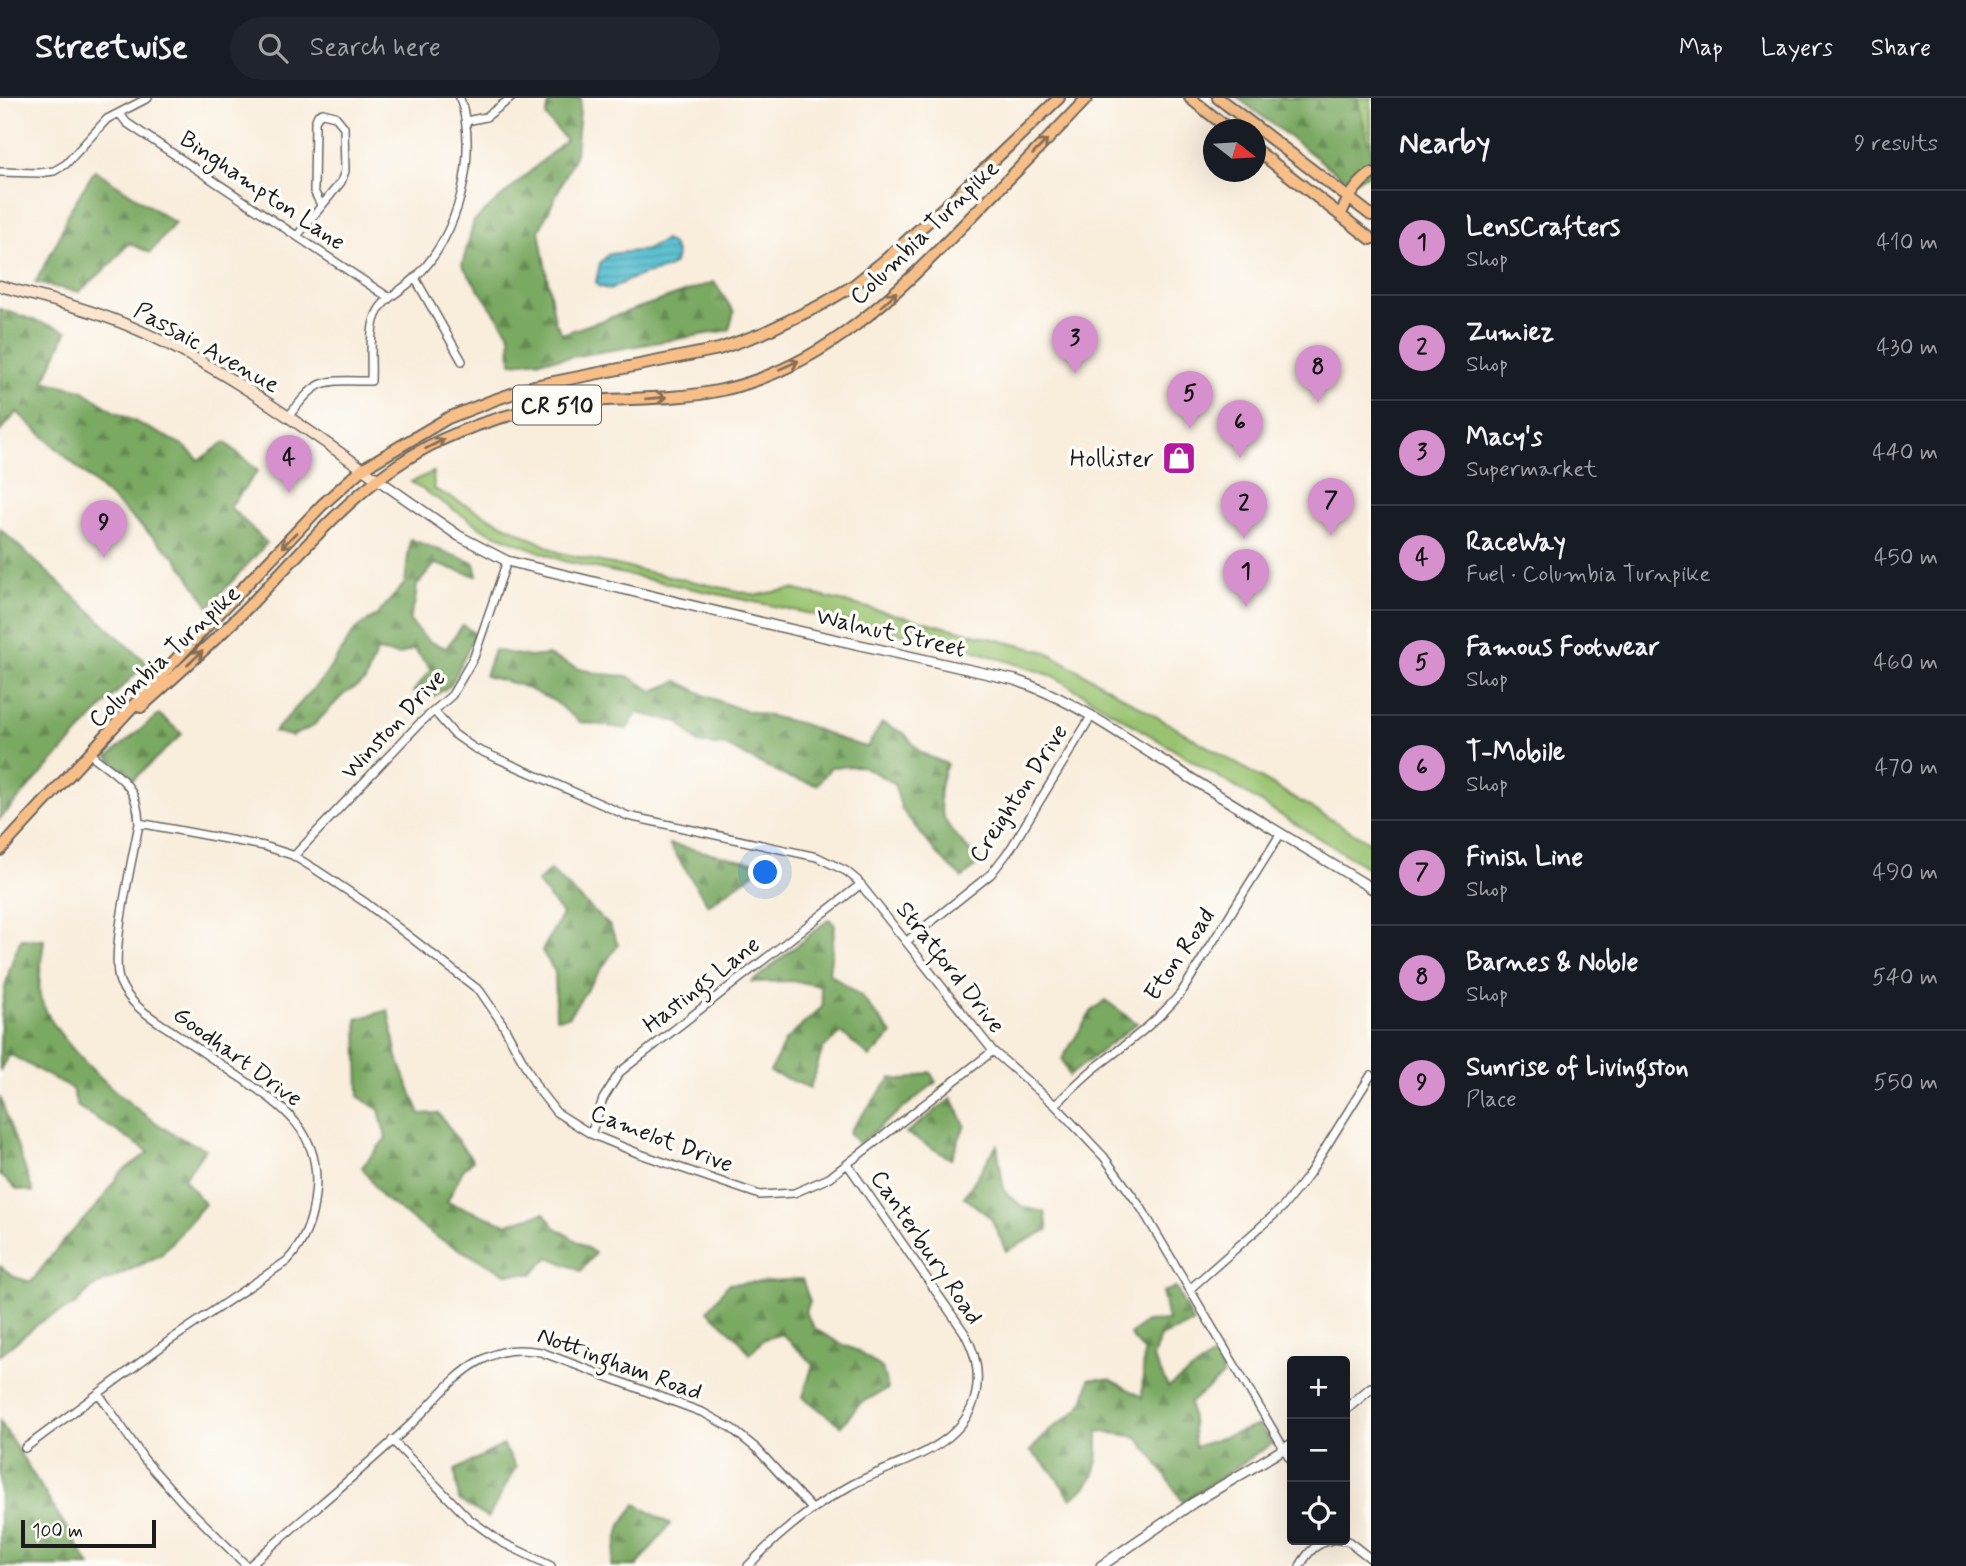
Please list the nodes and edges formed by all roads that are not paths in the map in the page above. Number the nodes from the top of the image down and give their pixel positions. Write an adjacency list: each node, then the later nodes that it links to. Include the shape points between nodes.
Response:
1 (148, 98): 8 (street)
2 (460, 98): 10 (street)
3 (511, 98): 10 (street, via 486,117)
4 (1059, 98): 25 (main road, Columbia Turnpike / CR 510, via 884,261 819,306 719,349 534,386 494,400 448,418)
5 (1087, 98): 26 (main road, Columbia Turnpike / CR 510, one-way to 5, via 441,440 528,410 722,390 799,361 843,336 886,302)
6 (1190, 98): 9 (main road)
7 (1218, 98): 14 (main road)
8 (119, 113): 12 (street, via 107,119 54,171); 18 (street, Binghampton Lane, via 127,123)
9 (1216, 119)
10 (466, 121): 20 (street, via 467,164 459,201 440,245)
11 (1266, 158): 16 (main road)
12 (0, 172)
13 (1371, 174): 14 (main road)
14 (1349, 198): 16 (main road); 17 (main road)
15 (321, 205): 15 (street, via 345,171 344,127 335,116 323,113 315,122 314,191); 18 (street)
16 (1340, 215): 19 (main road)
17 (1371, 215)
18 (297, 236): 22 (street, Binghampton Lane)
19 (1371, 239)
20 (415, 278): 22 (street); 23 (street)
21 (0, 286): 24 (main road, Passaic Avenue, via 127,325)
22 (388, 297): 24 (street, via 374,321 371,381 318,384)
23 (461, 361)
24 (288, 417): 25 (main road, Passaic Avenue)
25 (362, 468): 26 (main road, Passaic Avenue); 30 (main road, Columbia Turnpike / CR 510, one-way to 30)
26 (377, 479): 27 (street, Walnut Street, via 459,536); 30 (main road, Columbia Turnpike / CR 510, one-way to 26)
27 (507, 561): 28 (street, Winston Drive, via 466,673); 29 (street, Walnut Street, via 1015,680)
28 (434, 711): 34 (street, Winston Drive); 35 (street, Stratford Drive, via 453,734 474,748 628,816 817,857)
29 (1092, 715): 32 (street, Walnut Street); 37 (street, Creighton Drive, via 1012,848 991,874)
30 (90, 754): 31 (street, Goodhart Drive, via 128,785 138,807); 33 (main road, CR 510)
31 (138, 823): 34 (street, Camelot Drive, via 264,846); 45 (street, Goodhart Drive, via 116,953 120,982 140,1010 282,1106 313,1152 316,1185 312,1219 287,1261)
32 (1281, 833): 36 (street, Walnut Street); 40 (street, Eton Road, via 1181,993 1164,1013)
33 (0, 850)
34 (294, 856): 41 (street, Camelot Drive, via 480,991 538,1089 556,1112)
35 (861, 884): 37 (street, Stratford Drive); 41 (street, Hastings Lane, via 625,1067 603,1099)
36 (1371, 888)
37 (907, 941): 38 (street, Stratford Drive)
38 (993, 1051): 40 (street, Stratford Drive); 42 (street, Camelot Drive)
39 (1371, 1075): 43 (street, via 1283,1207)
40 (1055, 1105): 43 (street, Stratford Drive, via 1104,1157)
41 (591, 1134): 42 (street, Camelot Drive, via 760,1195 803,1190)
42 (848, 1165): 51 (street, Canterbury Road, via 964,1332 976,1359 978,1381 966,1420 947,1439)
43 (1191, 1288): 48 (street, Stratford Drive)
44 (1371, 1388): 46 (street)
45 (99, 1394): 50 (street, Goodhart Drive); 55 (street, via 144,1458)
46 (1350, 1406)
47 (392, 1440): 51 (street, Nottingham Road, via 477,1363 518,1348 541,1352 704,1413 757,1449); 55 (street, Nottingham Road); 56 (street, via 468,1518 501,1542)
48 (1287, 1443)
49 (1287, 1447): 58 (street, via 1193,1503)
50 (25, 1448)
51 (812, 1509): 57 (street, Canterbury Road)
52 (1350, 1543): 54 (street)
53 (1319, 1545): 59 (street, via 1307,1553)
54 (1371, 1559)
55 (248, 1566)
56 (551, 1566)
57 (748, 1566)
58 (1101, 1566)
59 (1300, 1566)

